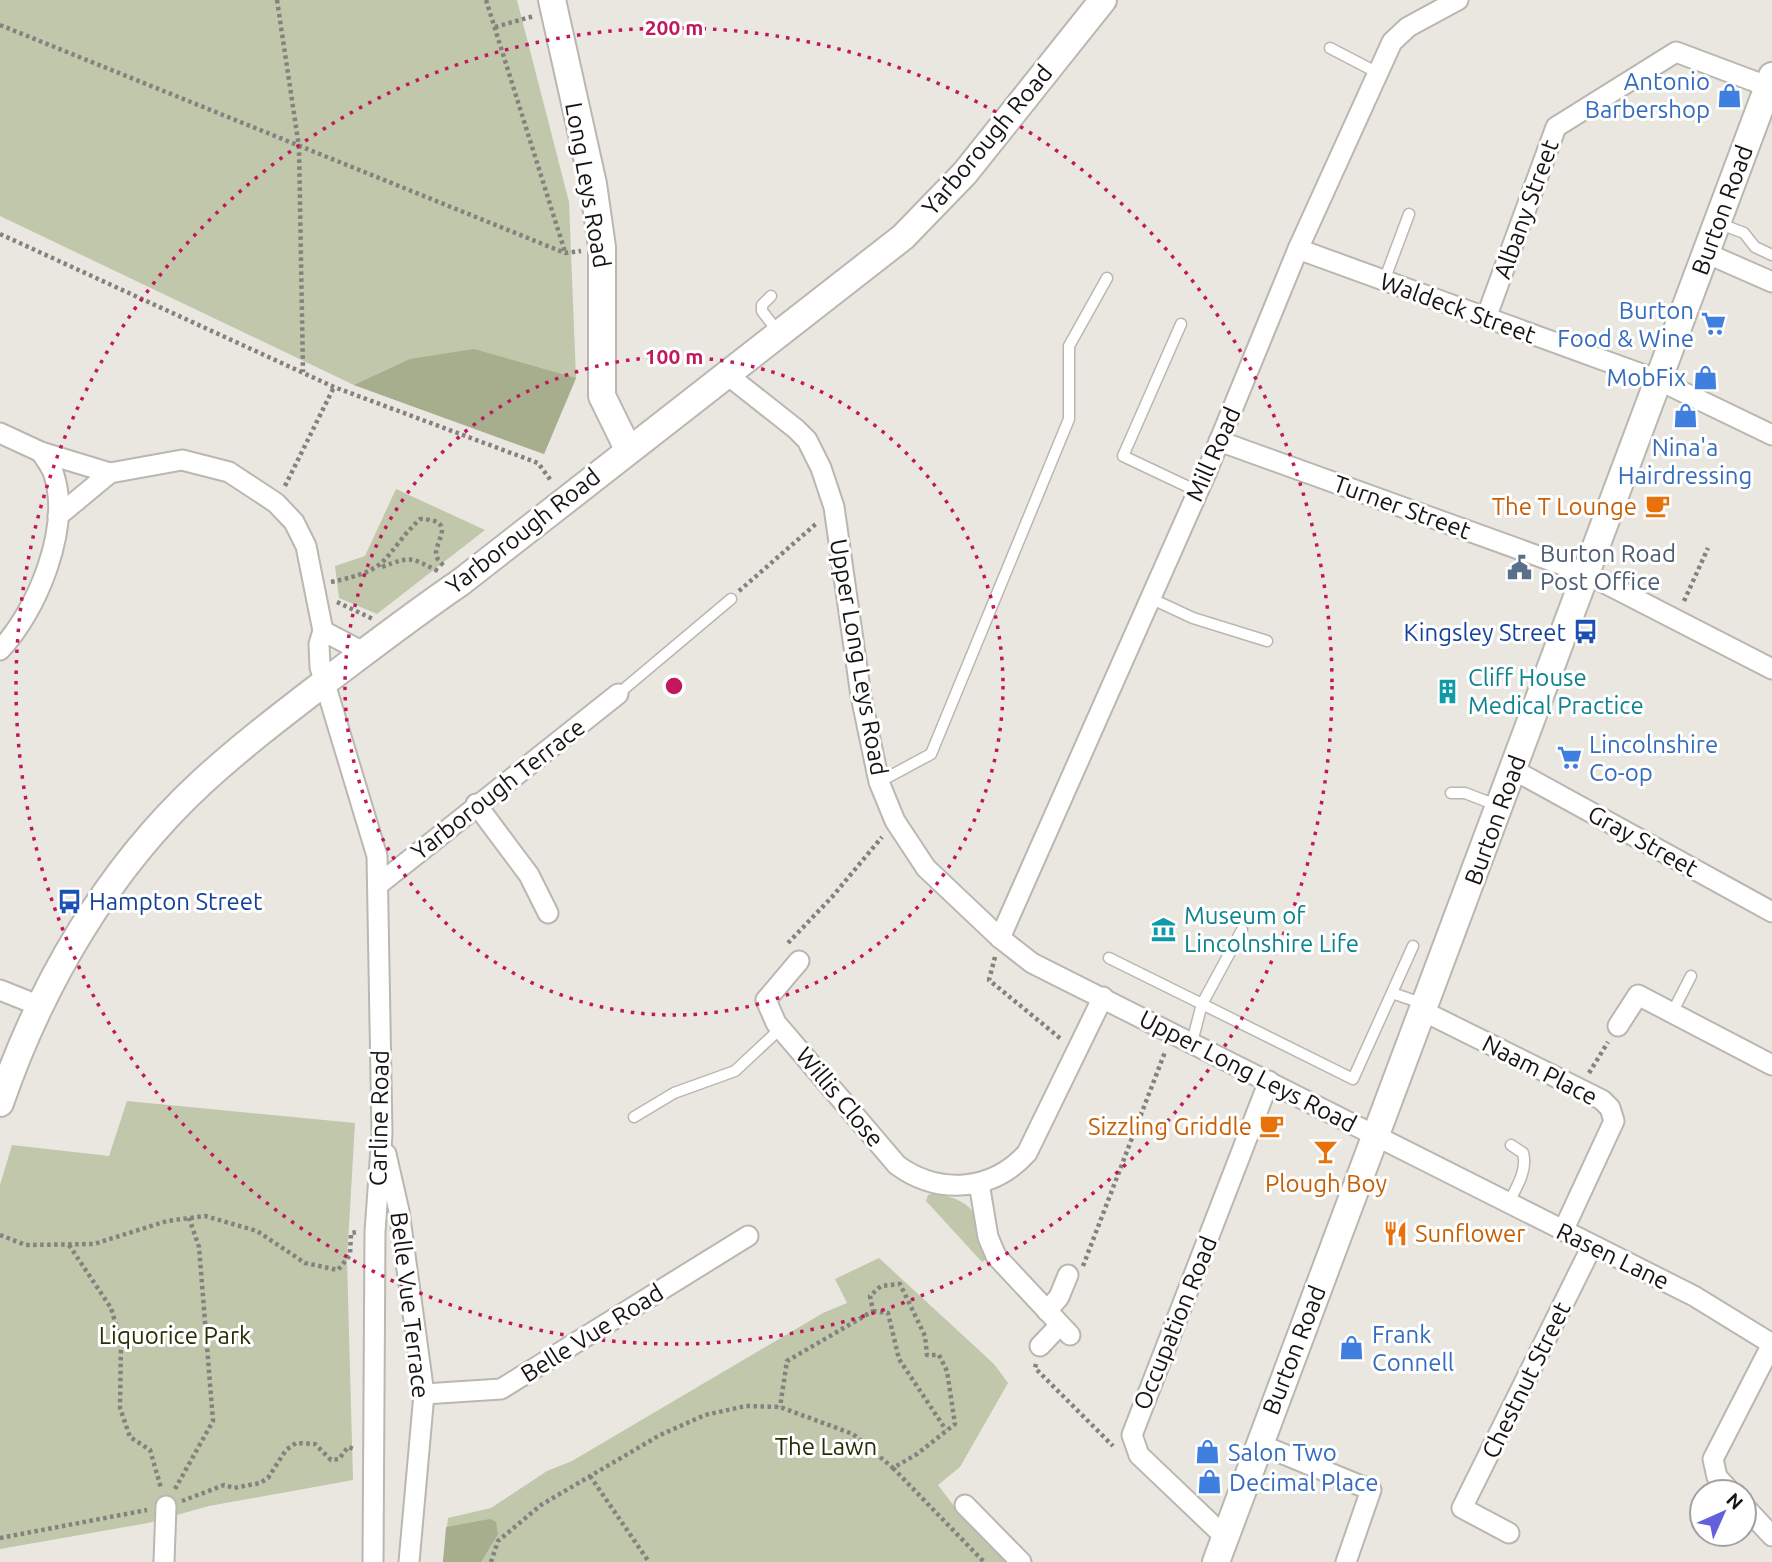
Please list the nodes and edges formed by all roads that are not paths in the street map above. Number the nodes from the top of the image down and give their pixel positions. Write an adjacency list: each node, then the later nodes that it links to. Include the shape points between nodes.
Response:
1 (1103, 0): 18 (street, Yarborough Road, via 965,173 903,237)
2 (1458, 0): 5 (street, Mill Road, via 1392,41)
3 (554, 3): 24 (street, Long Leys Road, via 603,247 600,381 605,406)
4 (1329, 48): 5 (lane)
5 (1378, 73): 9 (street, Mill Road)
6 (1771, 84): 8 (street, Burton Road); 16 (street, Albany Street, via 1676,52 1556,127)
7 (1409, 214): 13 (lane)
8 (1717, 223): 10 (street, Burton Road); 11 (lane, via 1744,233 1755,247)
9 (1298, 249): 13 (street, Waldeck Street); 23 (street, Mill Road)
10 (1706, 253): 14 (street); 20 (street, Burton Road)
11 (1772, 255)
12 (1107, 278): 40 (lane, via 1069,346 1069,419 931,754)
13 (1384, 281): 16 (street, Waldeck Street)
14 (1772, 282)
15 (771, 296): 18 (lane, via 762,311)
16 (1486, 318): 20 (street, Waldeck Street)
17 (1181, 324): 27 (lane, via 1123,456)
18 (779, 333): 19 (street, Yarborough Road)
19 (725, 373): 24 (street, Yarborough Road); 40 (street, Upper Long Leys Road, via 807,440 821,468 834,507 861,696)
20 (1658, 380): 22 (street, Waldeck Street); 29 (street, Burton Road)
21 (0, 433): 25 (street)
22 (1772, 435)
23 (1219, 442): 27 (street, Mill Road); 29 (street, Turner Street)
24 (628, 449): 35 (street, Yarborough Road, via 461,582)
25 (41, 452): 26 (street); 28 (street, via 54,475)
26 (110, 473): 28 (street); 32 (street, Carline Road, via 182,460 201,463 229,472 276,503 294,522 306,547)
27 (1197, 491): 31 (street, Mill Road)
28 (58, 516): 34 (street, via 42,584 31,608)
29 (1585, 573): 36 (street); 39 (street, Burton Road)
30 (731, 598): 38 (lane)
31 (1150, 598): 33 (lane, via 1194,618); 48 (street, Mill Road)
32 (323, 631): 35 (street); 37 (street, Carline Road, via 320,667)
33 (1267, 641)
34 (0, 650)
35 (363, 652): 37 (street, Yarborough Road)
36 (1772, 669)
37 (327, 681): 44 (street, Carline Road, via 377,856); 57 (street, Yarborough Road, via 237,751 156,829 95,907)
38 (618, 694): 42 (street, Yarborough Terrace)
39 (1514, 769): 43 (street, Burton Road); 45 (street, Gray Street)
40 (879, 782): 48 (street, Upper Long Leys Road, via 895,821 926,868)
41 (1451, 793): 43 (lane, via 1465,793)
42 (476, 804): 44 (street, Yarborough Terrace); 46 (street, via 529,875)
43 (1500, 806): 58 (street, Burton Road)
44 (378, 885): 67 (street, Carline Road)
45 (1772, 912)
46 (548, 913)
47 (1242, 930): 56 (lane)
48 (1000, 938): 55 (street, Upper Long Leys Road, via 1032,963)
49 (1413, 946): 54 (lane)
50 (1109, 958): 56 (lane)
51 (799, 961): 61 (street, Willis Close, via 766,1000)
52 (1690, 976): 59 (lane)
53 (0, 990): 57 (street)
54 (1392, 993): 56 (lane, via 1353,1079); 58 (lane)
55 (1103, 997): 62 (street, Upper Long Leys Road); 70 (street, Willis Close, via 1027,1153 1011,1168)
56 (1202, 1004): 62 (lane)
57 (40, 1006): 65 (street, Yarborough Road)
58 (1425, 1008): 68 (street, Burton Road); 72 (street, Naam Place, via 1610,1108 1614,1121)
59 (1672, 1013): 60 (street, via 1638,995); 63 (street)
60 (1618, 1026)
61 (781, 1028): 66 (lane, via 735,1071 674,1093); 70 (street, Willis Close, via 897,1165 930,1182)
62 (1192, 1042): 64 (street, Upper Long Leys Road)
63 (1772, 1065)
64 (1269, 1081): 68 (street, Upper Long Leys Road); 86 (street, Occupation Road, via 1132,1436 1139,1455)
65 (0, 1103)
66 (634, 1117)
67 (382, 1134): 79 (street, Belle Vue Terrace, via 399,1211); 89 (street, Carline Road, via 374,1232)
68 (1374, 1136): 71 (street, Rasen Lane); 80 (street, Burton Road)
69 (1511, 1145): 71 (lane, via 1525,1158 1524,1171)
70 (979, 1183): 76 (street, via 996,1256)
71 (1508, 1203): 72 (street, Rasen Lane)
72 (1563, 1231): 74 (street, Rasen Lane)
73 (748, 1236): 79 (street, Belle Vue Road, via 501,1390)
74 (1592, 1246): 77 (street, Rasen Lane, via 1727,1314); 85 (street, Chestnut Street, via 1462,1508 1465,1518)
75 (1068, 1275): 76 (street, via 1059,1297)
76 (1059, 1323): 78 (street)
77 (1772, 1344): 81 (street, via 1713,1459)
78 (1040, 1346)
79 (424, 1394): 90 (street, Belle Vue Terrace)
80 (1259, 1444): 86 (street, Burton Road); 93 (street, via 1371,1490)
81 (1718, 1478)
82 (965, 1505): 91 (street)
83 (166, 1506): 88 (street)
84 (1758, 1521): 87 (street)
85 (1509, 1533)
86 (1224, 1536): 92 (street, Burton Road)
87 (1772, 1536)
88 (164, 1562)
89 (373, 1562)
90 (409, 1562)
91 (1021, 1562)
92 (1216, 1562)
93 (1346, 1562)

